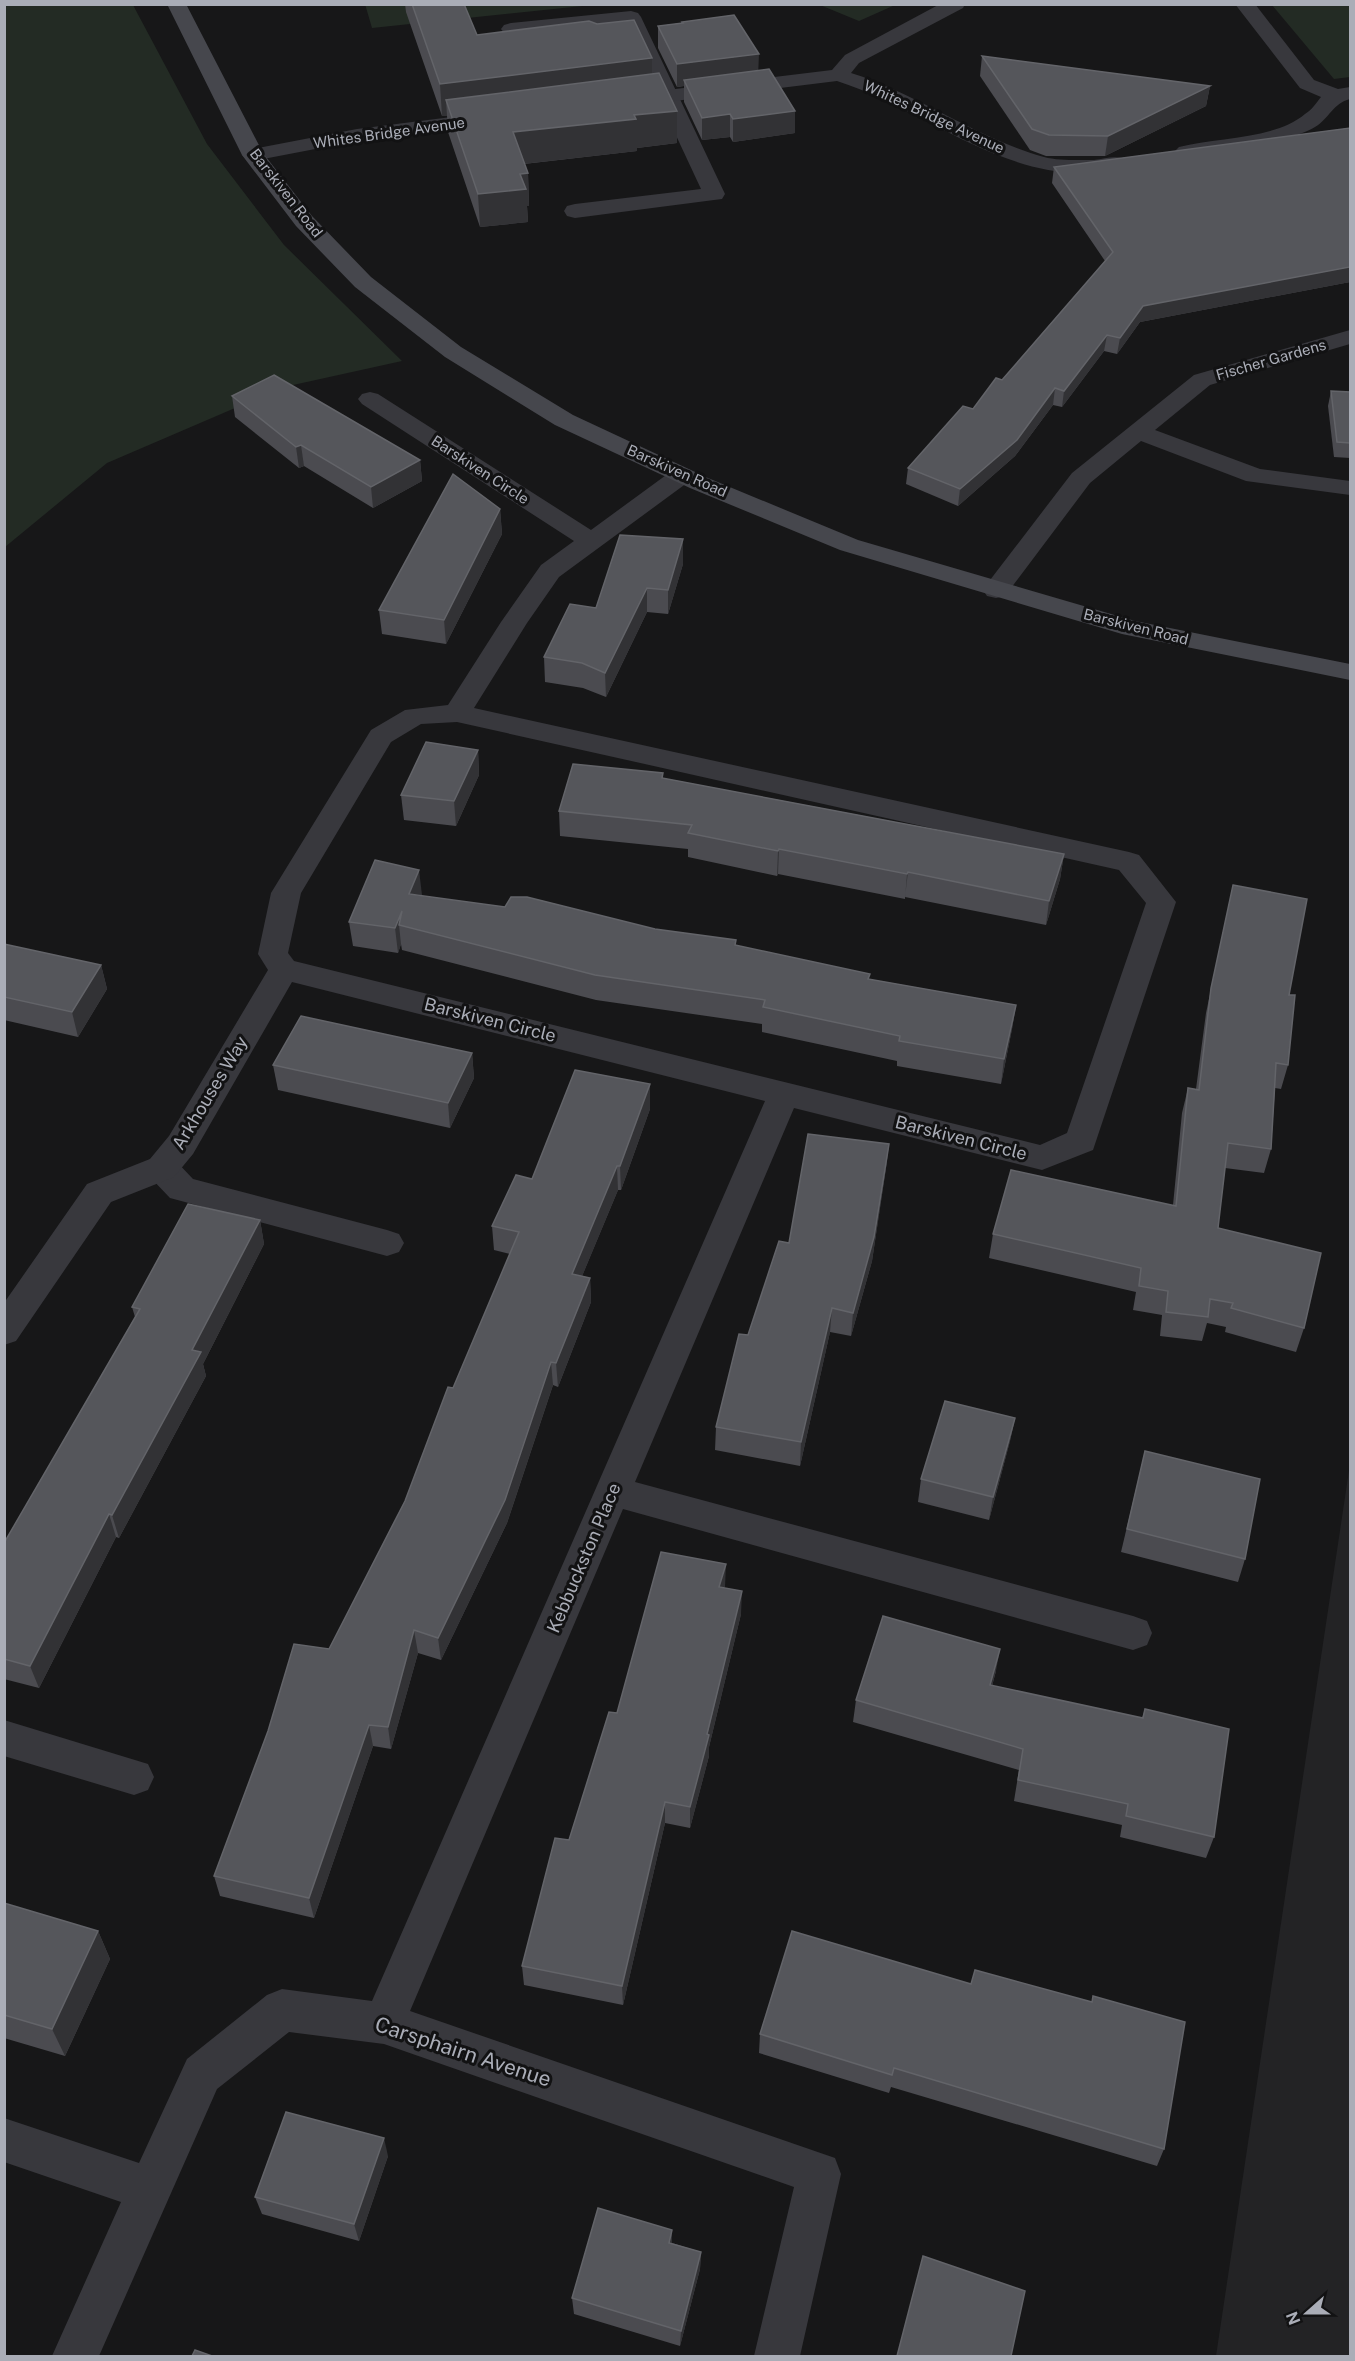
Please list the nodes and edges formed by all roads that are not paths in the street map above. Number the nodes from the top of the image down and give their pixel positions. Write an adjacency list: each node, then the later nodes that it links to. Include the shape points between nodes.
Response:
1 (176, 4): 11 (street, Barskiven Road)
2 (956, 4): 5 (street, via 852,58)
3 (1244, 4): 6 (street, via 1307,84)
4 (511, 29): 7 (street, via 631,17)
5 (838, 75): 7 (street, Whites Bridge Avenue); 12 (street, Whites Bridge Avenue, via 873,86 993,146 1044,164 1096,166)
6 (1342, 94): 10 (street, via 1308,123 1297,127 1263,138)
7 (666, 96): 8 (street, Whites Bridge Avenue); 13 (street, via 714,194)
8 (607, 104)
9 (512, 116): 11 (street, Whites Bridge Avenue, via 357,135)
10 (1163, 155)
11 (253, 156): 17 (street, Barskiven Road, via 304,221 363,282 453,352 564,420)
12 (1130, 160)
13 (575, 211)
14 (1350, 337): 16 (street, Fischer Gardens, via 1202,380)
15 (370, 399): 19 (street, Barskiven Circle)
16 (1139, 432): 18 (street, via 1255,476); 20 (street, Fischer Gardens, via 1082,478)
17 (682, 475): 19 (street); 20 (street, Barskiven Road, via 849,545)
18 (1350, 488)
19 (591, 541): 22 (street, via 550,571)
20 (996, 590): 21 (street, Barskiven Road, via 1131,628)
21 (1350, 672)
22 (457, 713): 23 (street, Barskiven Circle, via 415,716 381,736 286,893 273,954); 24 (street, Barskiven Circle, via 1129,862 1161,902 1081,1141 1042,1158)
23 (284, 969): 24 (street, Barskiven Circle); 25 (street, Arkhouses Way, via 181,1145)
24 (784, 1094): 28 (street, Kebbuckston Place)
25 (162, 1168): 26 (street, via 182,1190); 27 (street, Arkhouses Way, via 99,1193)
26 (387, 1243)
27 (4, 1331)
28 (613, 1491): 29 (street); 32 (street, Kebbuckston Place)
29 (1133, 1633)
30 (4, 1738): 31 (street)
31 (134, 1777)
32 (384, 2023): 34 (street, Carsphairn Avenue, via 282,2010 202,2074); 36 (street, Carsphairn Avenue, via 819,2174)
33 (4, 2140): 34 (street)
34 (150, 2189): 35 (street, Carsphairn Avenue)
35 (75, 2356)
36 (777, 2356)

